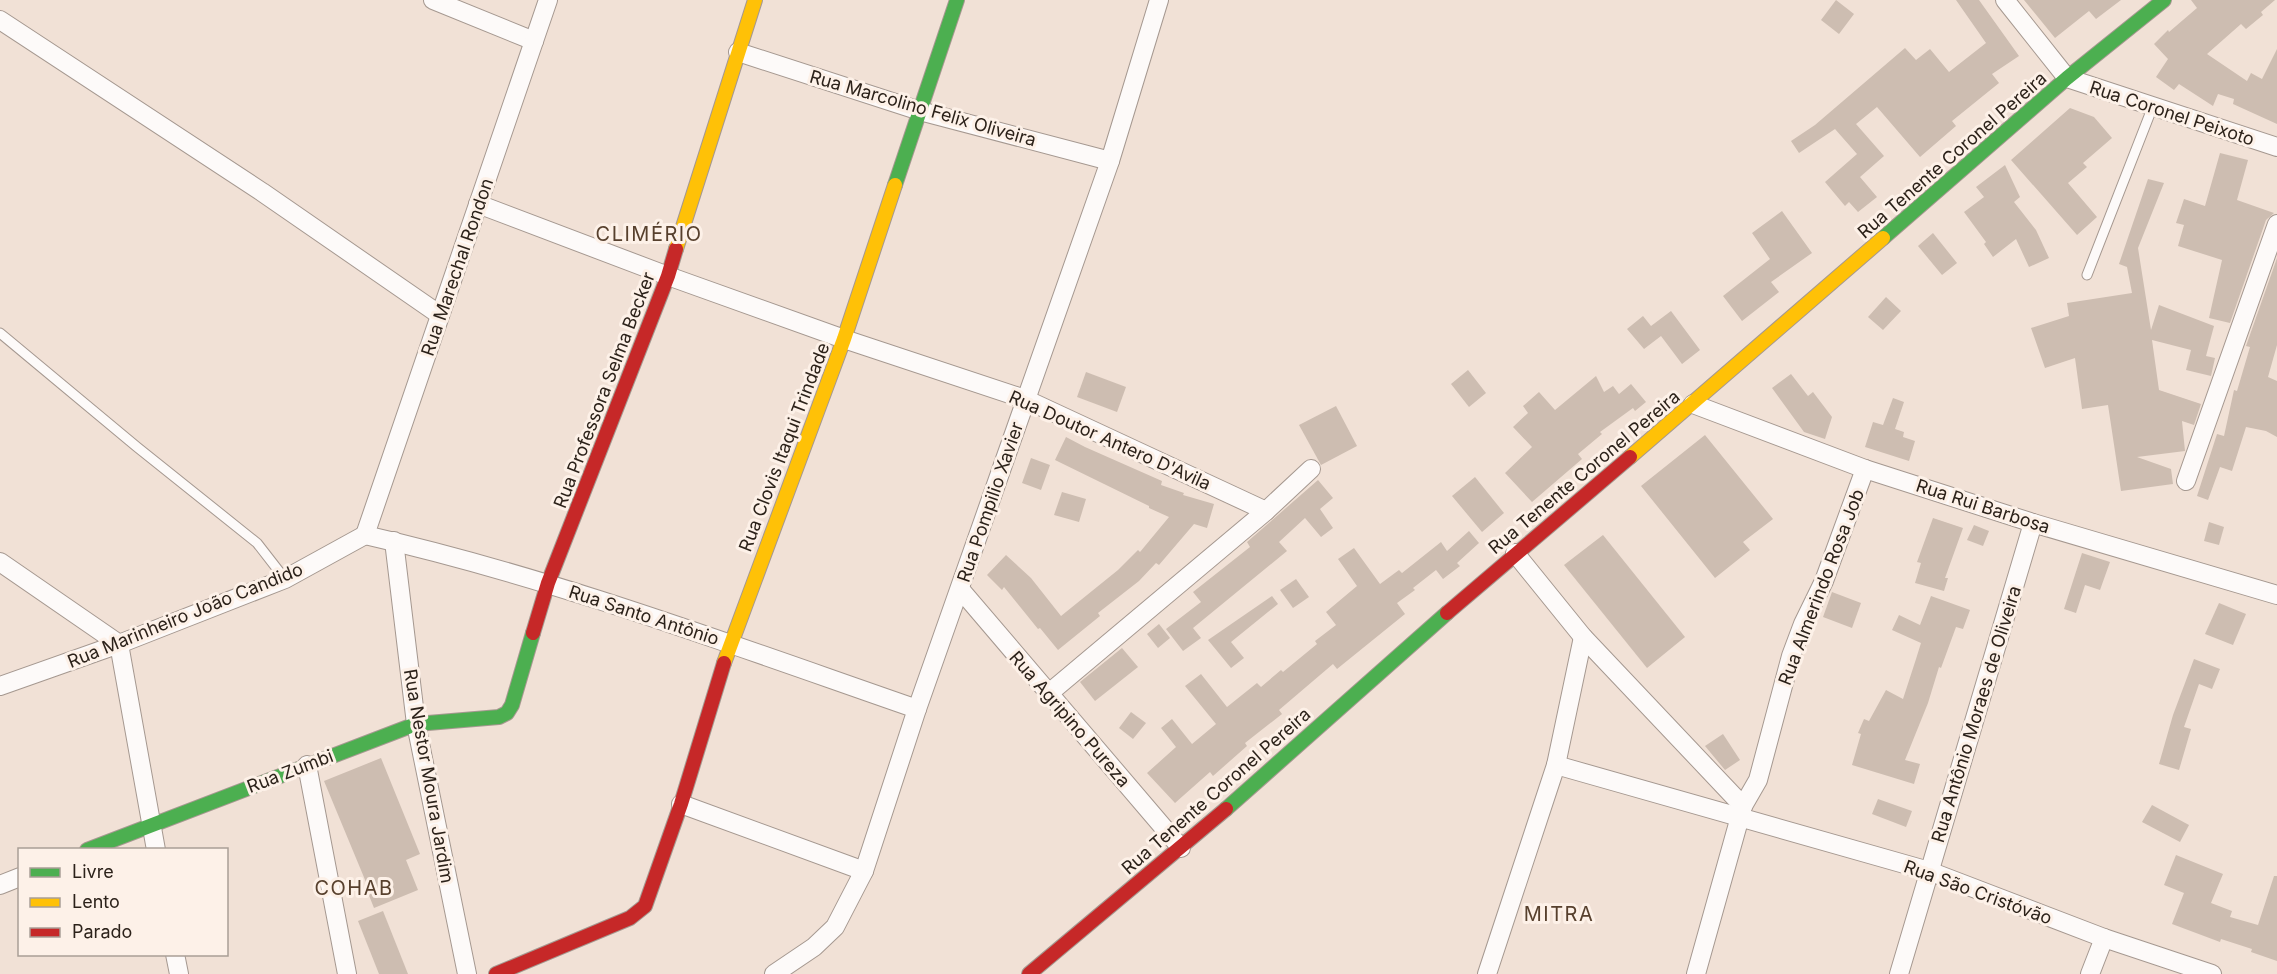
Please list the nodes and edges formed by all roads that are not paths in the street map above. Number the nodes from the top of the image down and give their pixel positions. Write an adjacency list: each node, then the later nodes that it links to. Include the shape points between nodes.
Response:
1 (433, 0): 9 (street)
2 (548, 0): 9 (street, Rua Marechal Rondon)
3 (754, 0): 10 (street, Rua Professora Selma Becker)
4 (957, 0): 13 (street, Rua Clovis Itaqui Trindade)
5 (1158, 0): 15 (street, Rua Pompilio Xavier)
6 (2005, 0): 11 (street)
7 (2157, 2): 11 (street, Rua Tenente Coronel Pereira)
8 (0, 20): 20 (street, via 262,192)
9 (534, 41): 16 (street, Rua Marechal Rondon)
10 (738, 52): 13 (street, Rua Marcolino Felix Oliveira); 19 (street, Rua Professora Selma Becker)
11 (2067, 78): 12 (street, Rua Coronel Peixoto); 24 (street, Rua Tenente Coronel Pereira)
12 (2153, 106): 14 (street, Rua Coronel Peixoto); 18 (lane)
13 (920, 111): 15 (street, Rua Marcolino Felix Oliveira); 22 (street, Rua Clovis Itaqui Trindade)
14 (2277, 147)
15 (1110, 161): 23 (street, Rua Pompilio Xavier)
16 (478, 204): 19 (street, Rua Doutor Antero D'Avila); 20 (street, Rua Marechal Rondon)
17 (2277, 224): 27 (street)
18 (2087, 275)
19 (668, 276): 22 (street, Rua Doutor Antero D'Avila); 35 (street, Rua Professora Selma Becker)
20 (440, 315): 30 (street, Rua Marechal Rondon)
21 (0, 333): 34 (lane, via 257,543)
22 (844, 339): 23 (street, Rua Doutor Antero D'Avila); 40 (street, Rua Clovis Itaqui Trindade)
23 (1025, 399): 28 (street, Rua Doutor Antero D'Avila); 36 (street, Rua Pompilio Xavier)
24 (1693, 404): 26 (street, Rua Rui Barbosa); 32 (street, Rua Tenente Coronel Pereira)
25 (1311, 469): 28 (street)
26 (1865, 469): 29 (street, Rua Rui Barbosa); 49 (street, Rua Almerindo Rosa Job, via 1824,581 1791,656 1758,780)
27 (2186, 481)
28 (1266, 511): 42 (street)
29 (2033, 523): 37 (street, Rua Rui Barbosa); 55 (street, Rua Antônio Moraes de Oliveira)
30 (365, 535): 31 (street, Rua Santo Antônio); 34 (street, Rua Marinheiro João Candido)
31 (394, 542): 35 (street, Rua Santo Antônio); 45 (street, Rua Nestor Moura Jardim)
32 (1515, 553): 38 (street, Rua São Cristóvão); 53 (street, Rua Tenente Coronel Pereira)
33 (3, 566): 39 (street)
34 (285, 579): 39 (street, Rua Marinheiro João Candido)
35 (548, 583): 40 (street, Rua Santo Antônio); 44 (street, Rua Professora Selma Becker, via 512,705)
36 (960, 589): 42 (street, Rua Agripino Pureza); 43 (street, Rua Pompilio Xavier)
37 (2277, 595)
38 (1583, 637): 47 (street); 49 (street, Rua São Cristóvão)
39 (119, 644): 41 (street, Rua Marinheiro João Candido); 50 (street)
40 (730, 644): 43 (street, Rua Santo Antônio); 48 (street, Rua Clovis Itaqui Trindade)
41 (0, 686)
42 (1048, 694): 53 (street, Rua Agripino Pureza)
43 (917, 709): 54 (street, Rua Pompilio Xavier)
44 (499, 717): 45 (street, Rua Zumbi)
45 (416, 724): 46 (street, Rua Zumbi); 62 (street, Rua Nestor Moura Jardim)
46 (307, 765): 50 (street, Rua Zumbi); 61 (street)
47 (1556, 765): 49 (street, Rua São Cristóvão); 66 (street)
48 (681, 804): 54 (street); 63 (street, Rua Clovis Itaqui Trindade, via 645,906 630,918)
49 (1742, 811): 55 (street, Rua São Cristóvão); 67 (street, Rua Almerindo Rosa Job)
50 (152, 823): 51 (street, Rua Zumbi); 52 (street)
51 (90, 848)
52 (156, 848)
53 (1180, 848): 65 (street, Rua Tenente Coronel Pereira)
54 (864, 871): 64 (street, Rua Pompilio Xavier, via 835,927 814,947)
55 (1929, 872): 58 (street, Rua São Cristóvão); 68 (street, Rua Antônio Moraes de Oliveira)
56 (18, 878): 57 (street)
57 (0, 885)
58 (2104, 938): 69 (street); 70 (street, Rua São Cristóvão)
59 (175, 956): 60 (street)
60 (178, 974)
61 (347, 974)
62 (467, 974)
63 (496, 974)
64 (774, 974)
65 (1029, 974)
66 (1487, 974)
67 (1696, 974)
68 (1899, 974)
69 (2090, 974)
70 (2212, 974)

